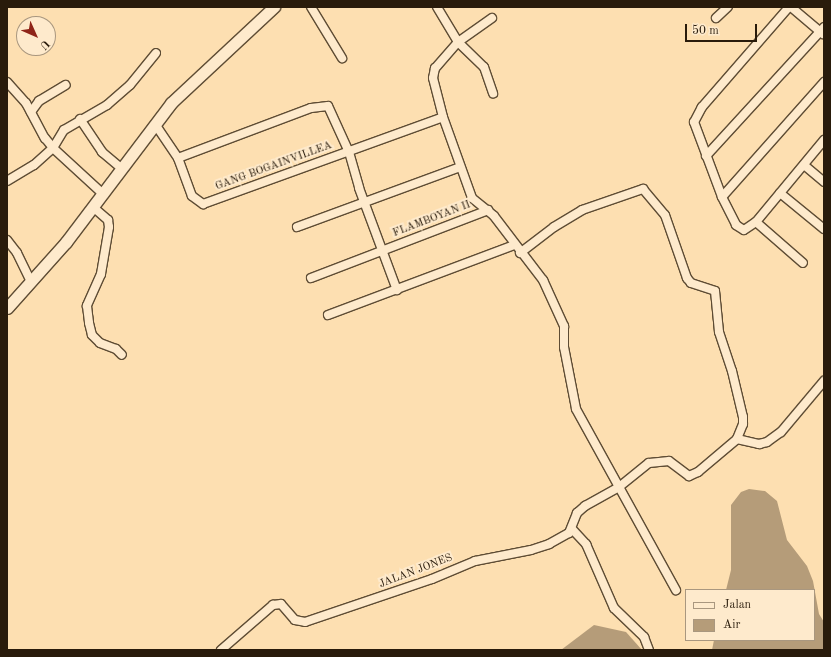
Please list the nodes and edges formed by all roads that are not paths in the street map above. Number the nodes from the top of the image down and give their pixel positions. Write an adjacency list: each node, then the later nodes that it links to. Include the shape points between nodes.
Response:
1 (274, 7): 19 (street, via 184,90)
2 (311, 7): 11 (street)
3 (437, 7): 9 (street)
4 (728, 7): 7 (street)
5 (790, 7): 8 (street); 23 (street, via 696,116 694,128)
6 (492, 18): 9 (street)
7 (716, 18)
8 (823, 31): 23 (street)
9 (458, 42): 15 (street, via 484,66); 17 (street, via 438,63 433,73)
10 (156, 53): 18 (street, via 114,99)
11 (342, 58)
12 (7, 82): 16 (street)
13 (824, 82): 32 (street)
14 (66, 85): 16 (street, via 39,101)
15 (493, 94)
16 (31, 112): 21 (street)
17 (443, 117): 22 (street, GANG BOGAINVILLEA); 26 (street)
18 (80, 119): 21 (street, via 64,130); 27 (street, via 102,152)
19 (155, 124): 24 (street, GANG BOGAINVILLEA); 27 (street)
20 (824, 140): 25 (street)
21 (53, 148): 28 (street, via 34,165); 31 (street)
22 (349, 152): 24 (street, GANG BOGAINVILLEA, via 203,204 192,196); 24 (street, via 331,111 323,105); 33 (street)
23 (706, 156): 32 (street)
24 (178, 158)
25 (804, 165): 29 (street); 30 (street)
26 (460, 167): 33 (street); 35 (street, via 472,198)
27 (122, 169): 31 (street)
28 (7, 181)
29 (824, 182)
30 (780, 193): 36 (street); 38 (street)
31 (104, 194): 34 (street)
32 (722, 197): 36 (street, via 740,229 744,230)
33 (365, 203): 37 (street); 41 (street)
34 (93, 207): 45 (street, via 66,242); 49 (street, via 108,220 108,227 101,274 87,306 89,323 92,334 100,343 116,349)
35 (488, 210): 40 (street); 41 (street, FLAMBOYAN II)
36 (756, 222): 43 (street)
37 (297, 228)
38 (824, 229)
39 (7, 240): 45 (street, via 17,253)
40 (514, 245): 42 (street); 46 (street)
41 (383, 251): 44 (street, FLAMBOYAN II); 46 (street)
42 (520, 253): 51 (street, via 554,226 582,210 642,189 665,214 691,283 715,291 719,332 743,417); 52 (street, via 543,280 551,302 563,322 564,347 576,409)
43 (803, 263)
44 (311, 278)
45 (30, 280): 47 (street)
46 (397, 290): 48 (street)
47 (7, 308)
48 (328, 314)
49 (122, 356)
50 (824, 381): 51 (street, via 798,415 774,438 759,444)
51 (737, 439): 52 (street, via 698,472 689,476 669,461 658,460 642,467)
52 (619, 487): 53 (street, via 580,510); 54 (street)
53 (572, 529): 55 (street, JALAN JONES, via 566,536 540,548 475,560 432,579 305,622 295,620 281,604 272,605); 56 (street, via 586,544 614,608 644,637)
54 (676, 590)
55 (221, 650)
56 (649, 650)

